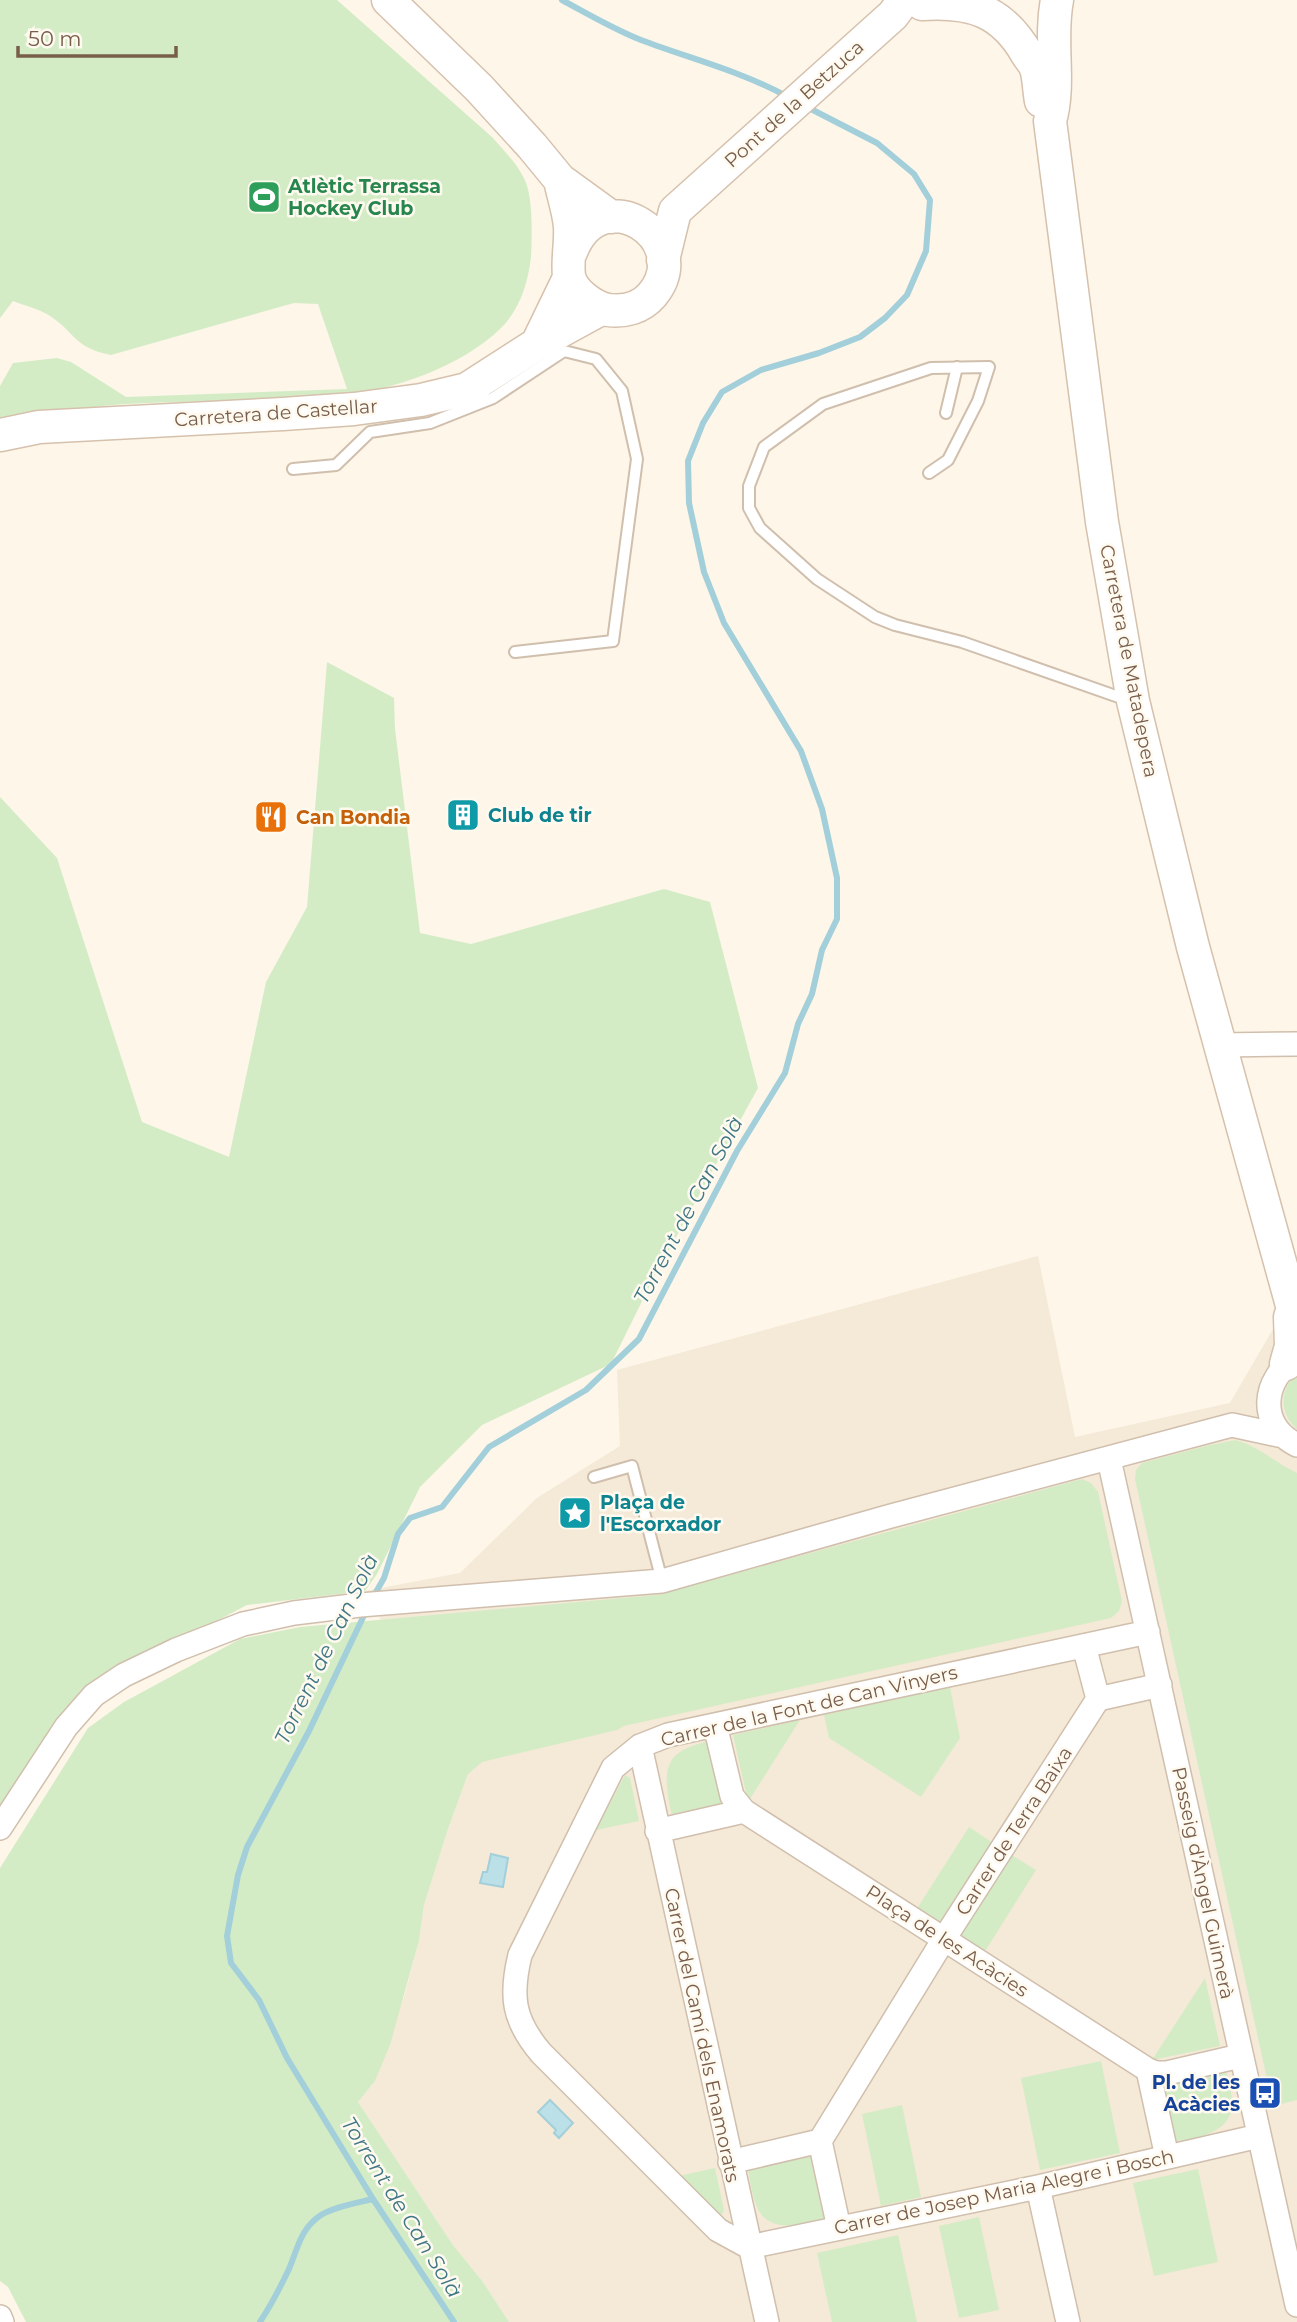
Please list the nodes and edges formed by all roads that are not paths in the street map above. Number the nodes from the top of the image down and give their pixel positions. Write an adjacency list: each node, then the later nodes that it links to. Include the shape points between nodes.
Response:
1 (388, 0): 5 (street, via 479,88)
2 (1057, 0): 4 (street, Carretera de Matadepera, via 1055,102)
3 (911, 5): 4 (street, via 963,4 1005,25 1036,68 1041,103); 6 (street, Pont de la Betzuca)
4 (1050, 121): 18 (street, Carretera de Matadepera, via 1102,522)
5 (559, 180): 7 (street); 9 (street, via 570,225)
6 (685, 201): 7 (street); 8 (street)
7 (624, 219): 8 (street, via 653,234); 9 (street, via 600,218 583,229)
8 (663, 260): 10 (street, via 660,283 650,298 619,311)
9 (570, 265): 10 (street, via 586,300); 11 (street)
10 (601, 309): 11 (street, Carretera de Castellar)
11 (537, 344): 14 (street, Carretera de Castellar, via 467,389 421,400 318,412 39,427)
12 (957, 367): 13 (lane); 16 (lane, via 989,367 978,401 948,460); 18 (lane, via 931,368 823,404 764,447 749,486 750,509 760,528 817,579 875,617)
13 (946, 413)
14 (0, 435)
15 (293, 468): 17 (lane, via 336,465 370,432 430,423 494,398 564,351 596,359 622,391 637,459 613,641)
16 (929, 473)
17 (515, 652)
18 (1133, 702): 20 (street, Carretera de Matadepera)
19 (1297, 1044): 20 (street)
20 (1220, 1045): 21 (street, Carretera de Matadepera)
21 (1295, 1311): 22 (street, Carretera de Matadepera, via 1290,1317 1291,1346)
22 (1285, 1369): 23 (street); 24 (street, via 1269,1406 1271,1417)
23 (1232, 1426): 24 (street); 25 (street)
24 (1290, 1441)
25 (1110, 1460): 27 (street); 28 (street, Passeig d'Àngel Guimerà)
26 (594, 1477): 27 (lane, via 632,1466)
27 (662, 1581): 35 (street, via 360,1605 243,1625 176,1650 94,1695 66,1727)
28 (1148, 1632): 29 (street, Carrer de la Font de Can Vinyers); 30 (street, Passeig d'Àngel Guimerà)
29 (1084, 1646): 31 (street); 32 (street, Carrer de la Font de Can Vinyers)
30 (1160, 1685): 31 (street); 38 (street, Passeig d'Àngel Guimerà)
31 (1098, 1699): 37 (street, Carrer de Terra Baixa)
32 (715, 1725): 33 (street, Carrer de la Font de Can Vinyers); 34 (street, via 732,1796)
33 (640, 1746): 36 (street, Carrer del Camí dels Enamorats); 46 (street, Carrer de la Font de Can Vinyers, via 613,1769 520,1955 514,2005 526,2035 541,2053 718,2231)
34 (744, 1811): 36 (street); 37 (street, Plaça de les Acàcies)
35 (0, 1828)
36 (657, 1831): 43 (street, Carrer del Camí dels Enamorats)
37 (944, 1939): 39 (street, Plaça de les Acàcies); 41 (street, Carrer de Terra Baixa)
38 (1240, 2056): 39 (street, via 1167,2073); 40 (street, Passeig d'Àngel Guimerà)
39 (1149, 2070): 42 (street)
40 (1259, 2136): 42 (street, Carrer de Josep Maria Alegre i Bosch); 47 (street, Passeig d'Àngel Guimerà)
41 (820, 2141): 43 (street); 45 (street)
42 (1167, 2157): 44 (street, Carrer de Josep Maria Alegre i Bosch)
43 (730, 2162): 46 (street, Carrer del Camí dels Enamorats)
44 (1038, 2187): 45 (street, Carrer de Josep Maria Alegre i Bosch); 51 (street)
45 (839, 2228): 46 (street, Carrer de Josep Maria Alegre i Bosch)
46 (749, 2247): 50 (street, Carrer del Camí dels Enamorats)
47 (1297, 2305)
48 (0, 2317): 49 (street)
49 (2, 2322)
50 (766, 2322)
51 (1068, 2322)

